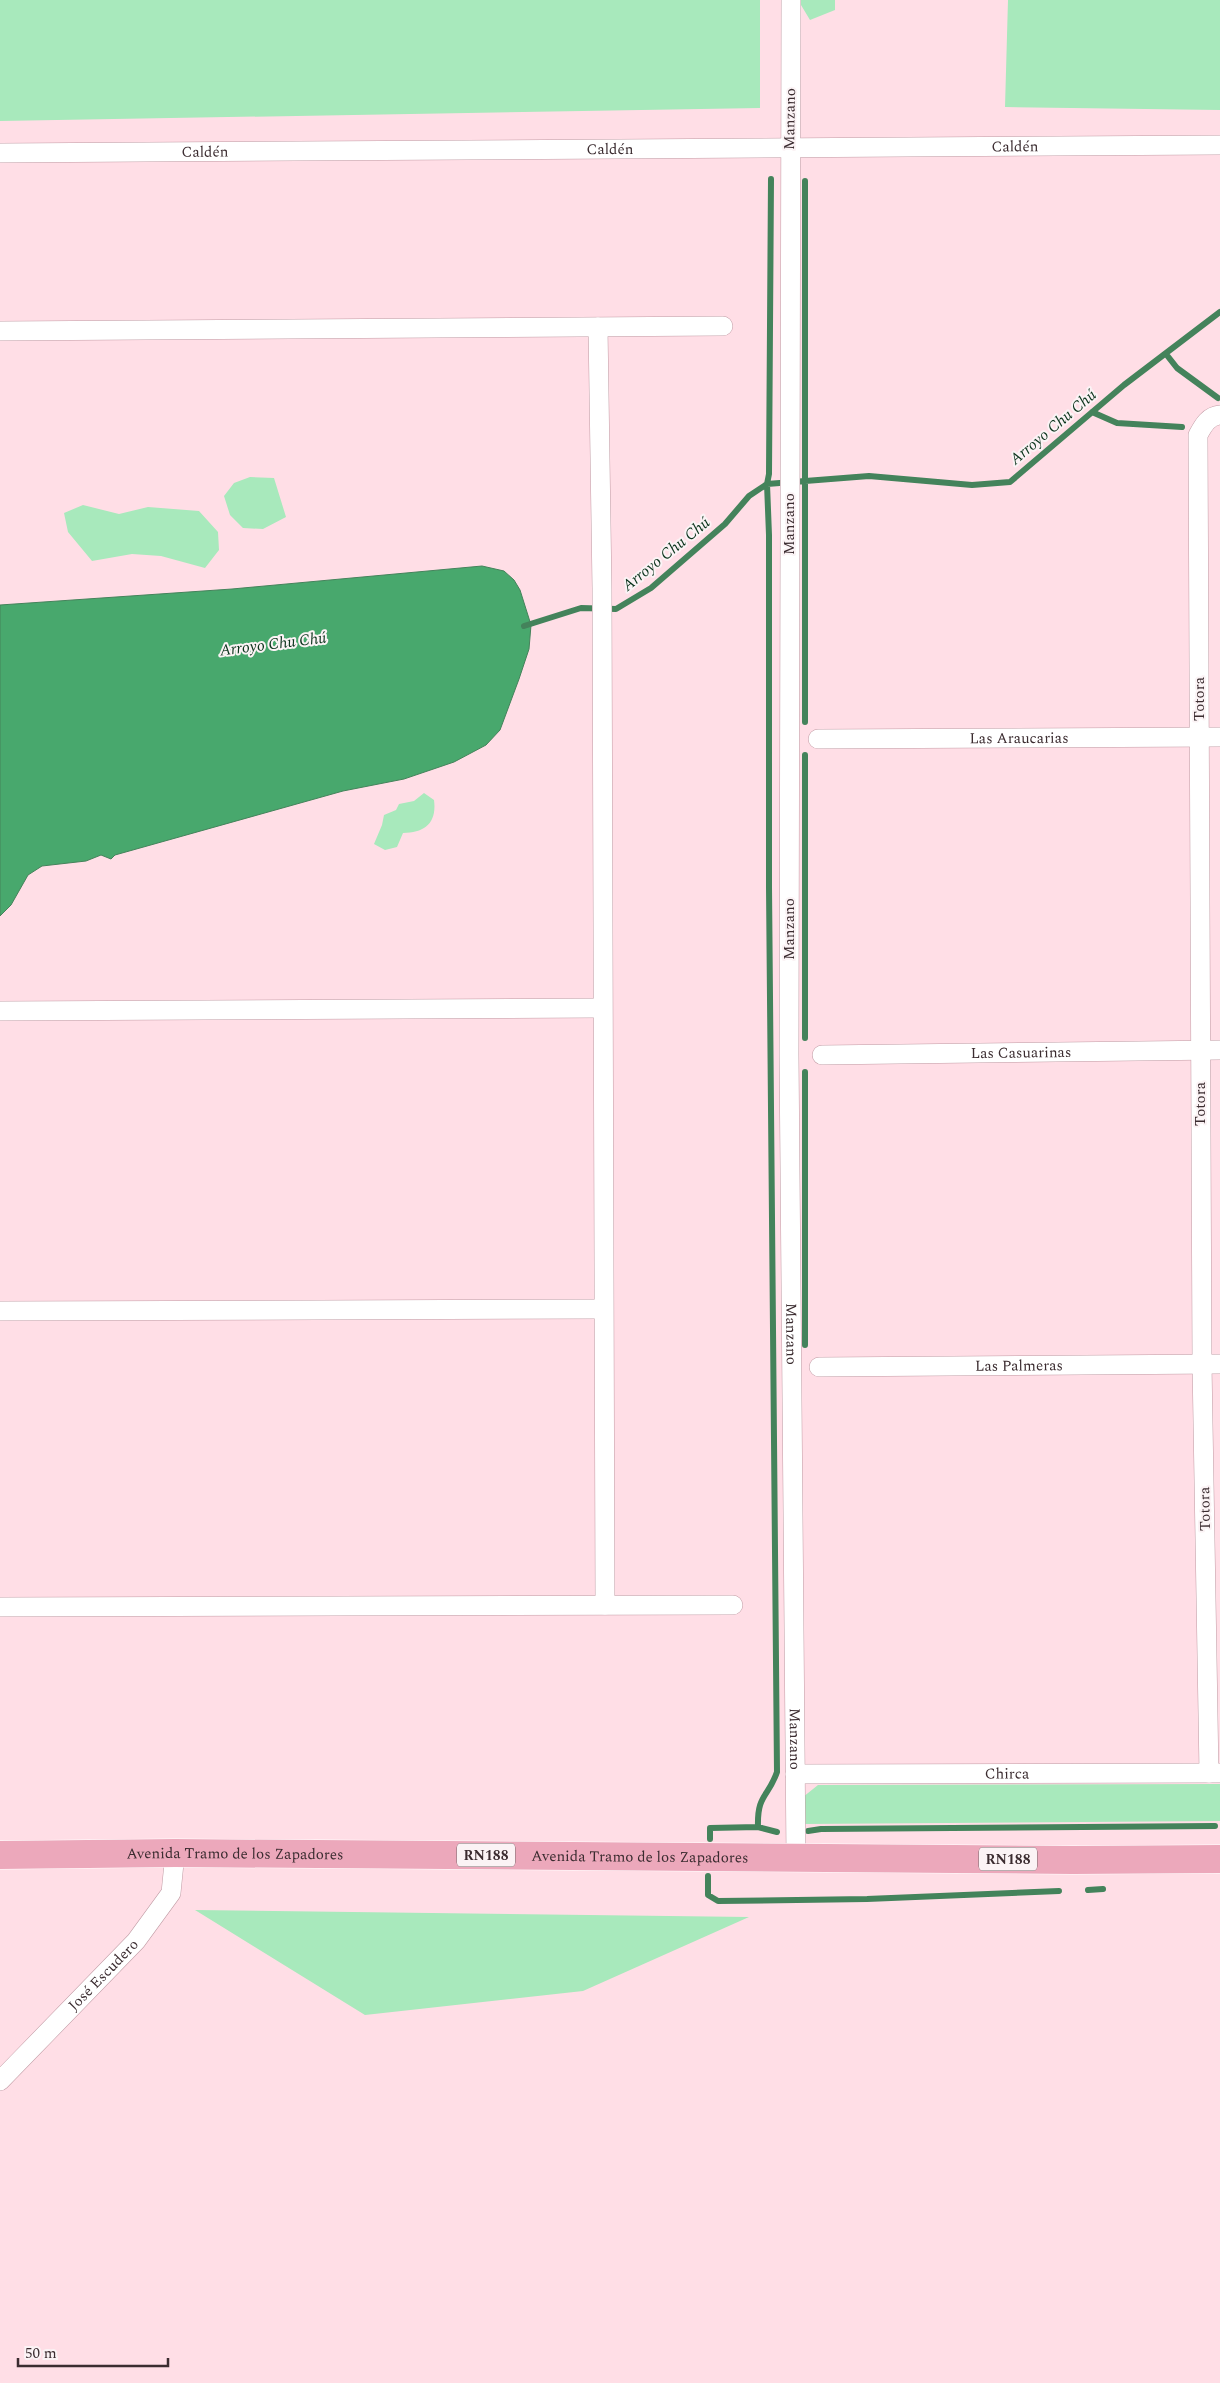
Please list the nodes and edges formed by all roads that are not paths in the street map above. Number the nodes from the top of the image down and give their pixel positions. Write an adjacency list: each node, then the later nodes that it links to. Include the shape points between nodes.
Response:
1 (791, 0): 3 (street, Manzano)
2 (1220, 146): 3 (street, Caldén)
3 (790, 147): 4 (street, Caldén); 25 (street, Manzano, via 789,1055)
4 (0, 153)
5 (723, 326): 6 (street)
6 (598, 327): 7 (street); 12 (street)
7 (0, 331)
8 (1220, 415): 9 (street, Totora, via 1206,422 1198,435)
9 (1199, 738): 10 (street, Las Araucarias); 11 (street, Las Araucarias); 14 (street, Totora)
10 (1220, 738)
11 (818, 739)
12 (602, 1008): 13 (street); 17 (street)
13 (0, 1011)
14 (1200, 1050): 15 (street, Las Casuarinas); 16 (street, Las Casuarinas); 19 (street, Totora)
15 (1220, 1050)
16 (822, 1055)
17 (602, 1309): 18 (street); 21 (street)
18 (0, 1311)
19 (1211, 1364): 20 (street, Las Palmeras); 24 (street, Totora)
20 (819, 1367)
21 (604, 1605): 22 (street); 23 (street)
22 (733, 1605)
23 (0, 1608)
24 (1214, 1773): 25 (street, Chirca)
25 (795, 1774): 28 (street, Manzano)
26 (175, 1853): 27 (highway, Avenida Tramo de los Zapadores / RN188); 28 (highway, Avenida Tramo de los Zapadores / RN188); 30 (street, José Escudero, via 171,1893 136,1941)
27 (0, 1855)
28 (796, 1858): 29 (highway, Avenida Tramo de los Zapadores / RN188)
29 (1220, 1858)
30 (0, 2080)

